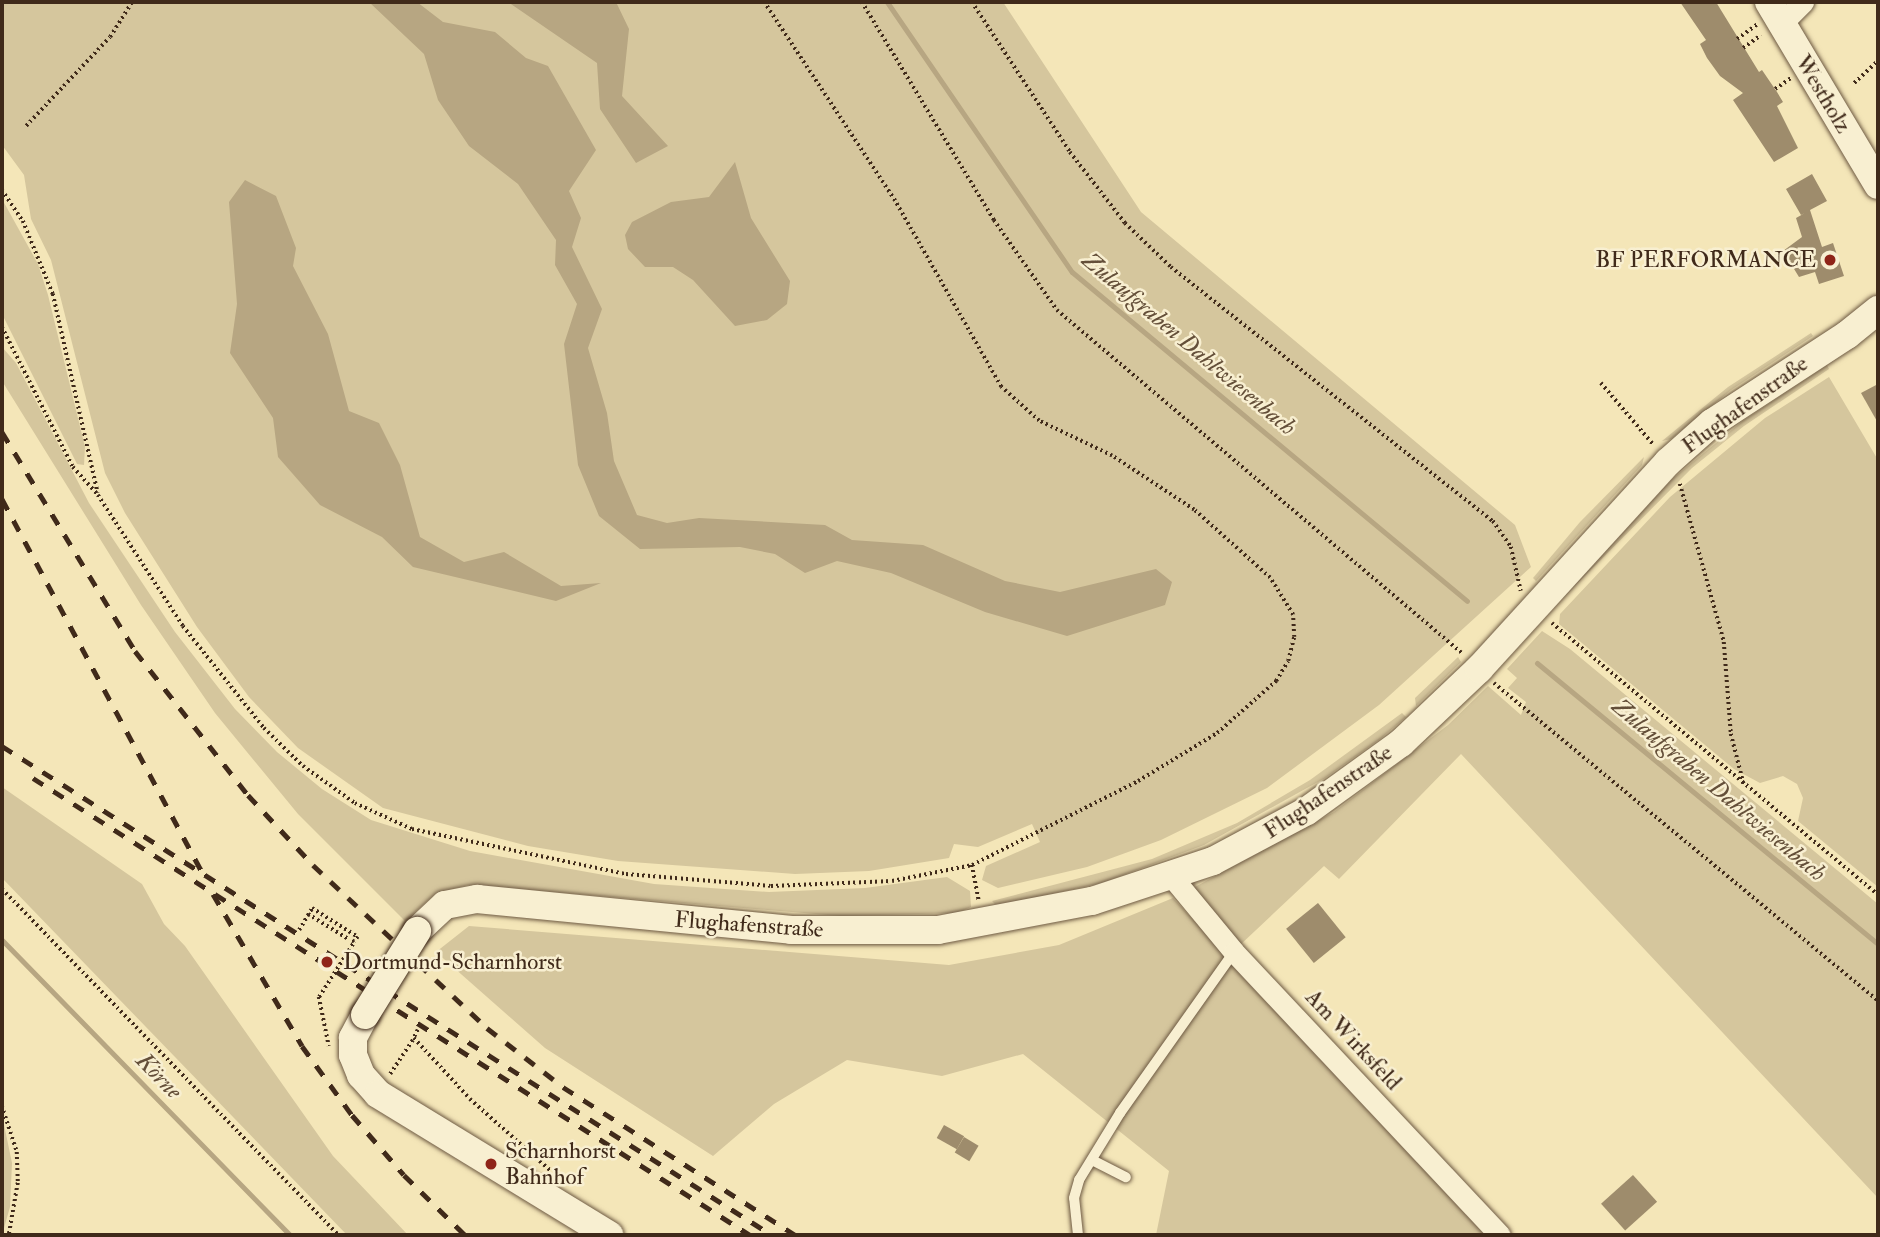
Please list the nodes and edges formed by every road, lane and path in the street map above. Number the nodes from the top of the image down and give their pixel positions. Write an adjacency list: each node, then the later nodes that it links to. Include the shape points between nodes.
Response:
1 (132, 2): 15 (path, via 110,37)
2 (764, 2): 29 (path, via 895,201 1001,387 1039,421 1112,456 1194,510 1270,578 1293,615 1288,662 1261,699 1217,733 1138,781)
3 (862, 2): 27 (path, via 994,220 1057,310)
4 (972, 2): 25 (path, via 1070,152 1125,223 1171,267 1493,521 1511,547)
5 (1803, 2): 6 (street)
6 (1770, 19): 7 (path); 8 (path); 16 (main road, Westholz)
7 (1737, 39)
8 (1743, 47)
9 (1878, 61): 10 (path)
10 (1872, 67): 11 (path); 13 (path)
11 (1878, 70)
12 (1794, 76): 14 (path)
13 (1854, 83)
14 (1775, 89)
15 (26, 125)
16 (1878, 185)
17 (2, 190): 24 (path, via 23,221 53,294)
18 (1878, 310): 21 (main road, Flughafenstraße)
19 (1878, 326): 21 (main road, Flughafenstraße)
20 (2, 327): 24 (path, via 73,467)
21 (1847, 335): 23 (main road, Flughafenstraße, via 1712,423)
22 (1601, 383): 23 (path)
23 (1674, 473): 27 (main road, Flughafenstraße); 28 (path, via 1724,642 1731,734)
24 (98, 495): 29 (path, via 183,626 264,728 303,766 355,803 412,829 626,873 771,886 892,881)
25 (1522, 597)
26 (1545, 617): 28 (path)
27 (1479, 669): 30 (main road, Flughafenstraße, via 1401,743 1344,787 1269,834); 38 (path)
28 (1744, 785): 32 (path)
29 (972, 865): 34 (path)
30 (1172, 877): 34 (main road, Flughafenstraße, via 1092,901); 37 (street, Am Wirksfeld)
31 (2, 889): 48 (path)
32 (1878, 895)
33 (308, 914): 35 (path); 36 (path); 36 (path, via 312,908 358,937)
34 (984, 924): 46 (main road, Flughafenstraße, bridge, via 892,934 791,930 477,899 445,905 418,931 365,1015 353,1038 353,1055 361,1075 378,1094)
35 (299, 930)
36 (352, 941): 40 (path, bridge, via 319,997)
37 (1234, 952): 44 (lane); 51 (street, Am Wirksfeld)
38 (1878, 1001)
39 (418, 1030): 41 (path)
40 (326, 1035)
41 (414, 1038): 42 (path); 46 (path, via 430,1050 470,1099 556,1175)
42 (391, 1073)
43 (2, 1106): 47 (path, via 17,1152 18,1183)
44 (1092, 1160): 45 (lane); 50 (lane, via 1074,1198)
45 (1126, 1177)
46 (555, 1204): 49 (main road, Flughafenstraße)
47 (9, 1235)
48 (338, 1235)
49 (609, 1235)
50 (1078, 1235)
51 (1500, 1235)

